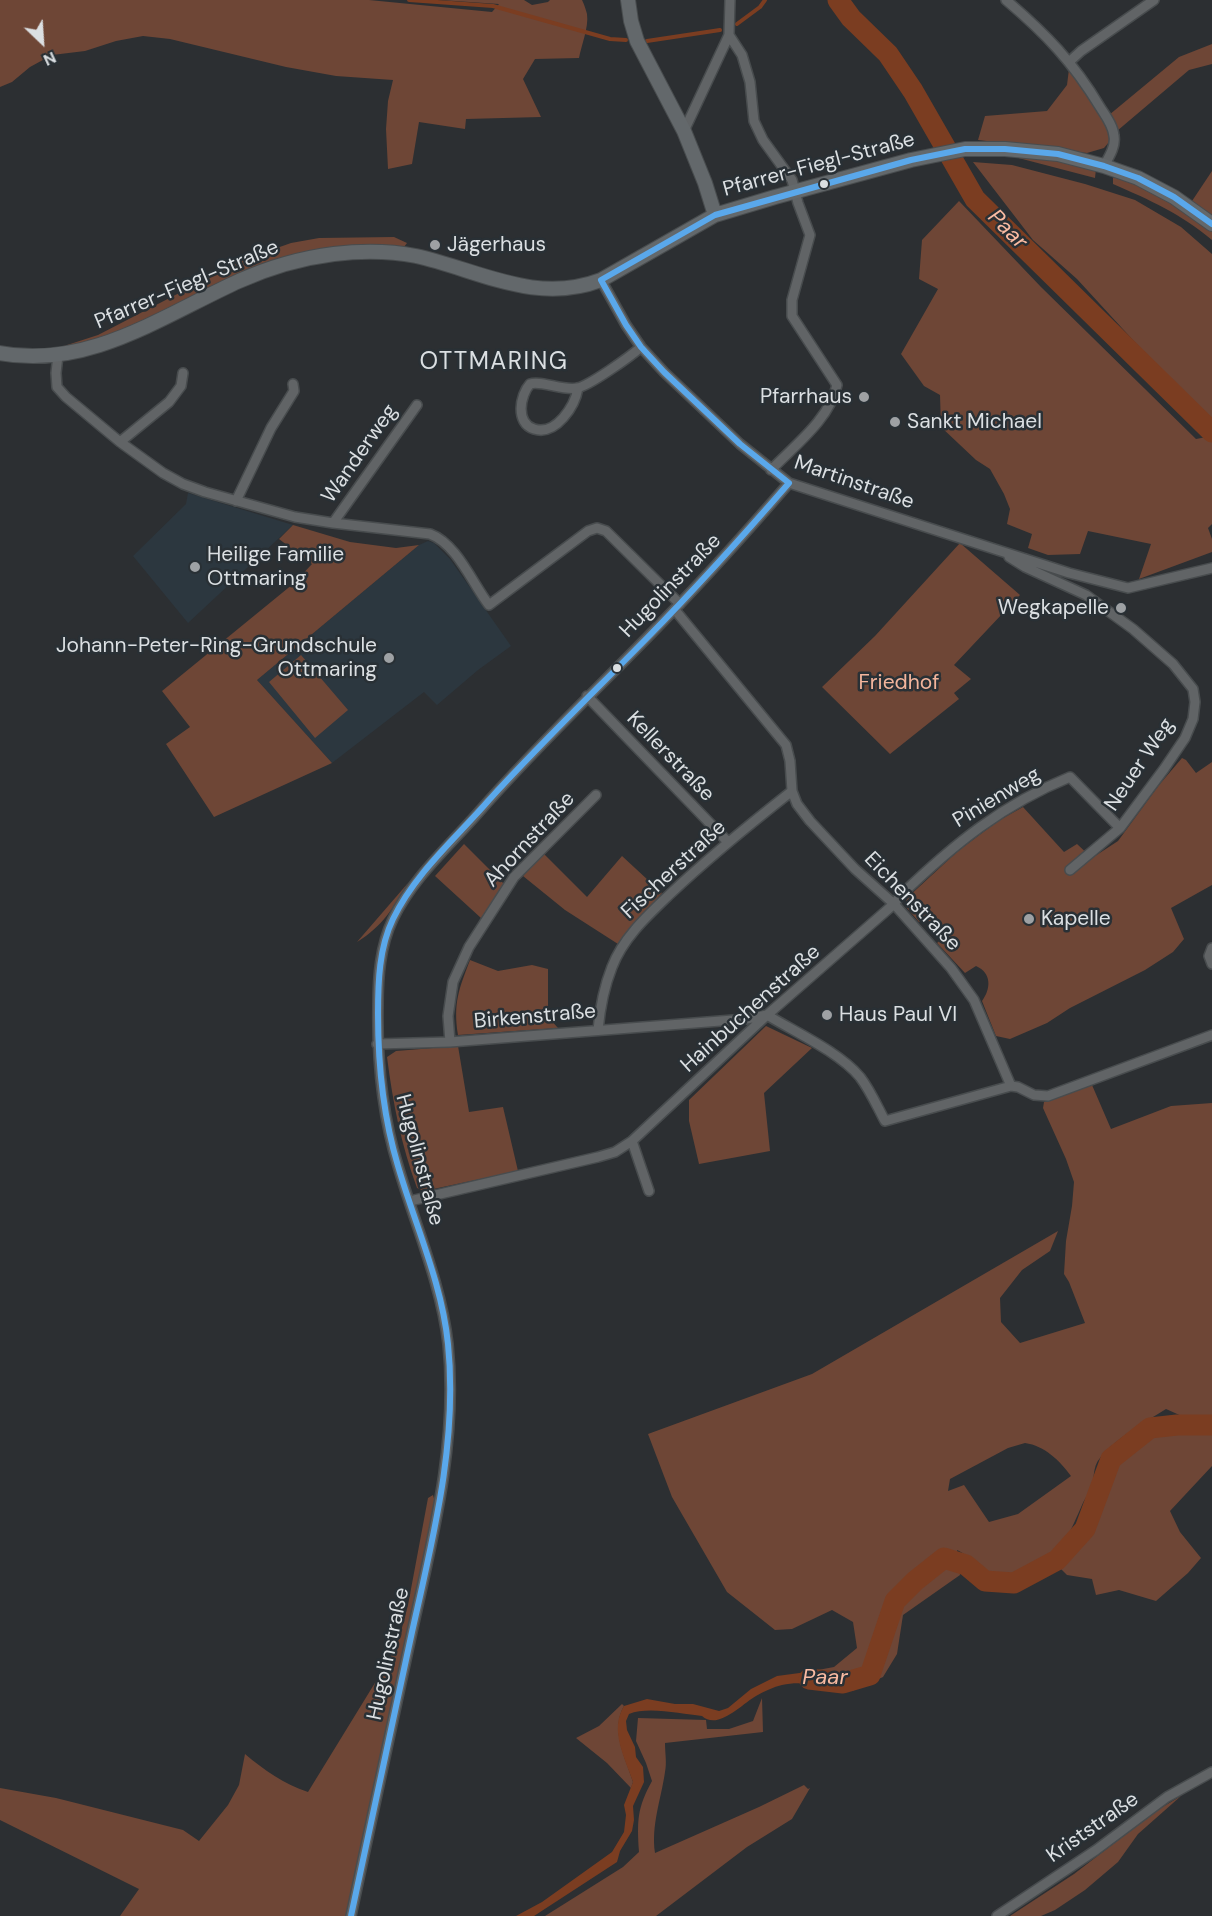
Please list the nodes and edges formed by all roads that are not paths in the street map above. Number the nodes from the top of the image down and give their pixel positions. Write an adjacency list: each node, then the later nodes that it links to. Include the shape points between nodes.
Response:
1 (628, 0): 7 (main road, via 637,41)
2 (730, 0): 5 (street)
3 (1006, 0): 6 (street)
4 (1154, 0): 6 (street)
5 (729, 35): 7 (street); 9 (street, via 742,55 750,82 754,121)
6 (1070, 62): 8 (street, via 1089,88 1114,136)
7 (684, 130): 10 (main road)
8 (1104, 166): 9 (main road, Pfarrer-Fiegl-Straße, via 1058,154 965,149); 11 (main road, Pfarrer-Fiegl-Straße, via 1174,197)
9 (795, 191): 10 (main road, Pfarrer-Fiegl-Straße); 21 (street, via 810,235 792,300 792,316 837,385 822,417)
10 (714, 215): 12 (main road, Pfarrer-Fiegl-Straße)
11 (1209, 222)
12 (601, 280): 13 (street, Martinstraße); 15 (main road, Pfarrer-Fiegl-Straße, via 566,289 540,288 497,281 414,256 335,254 280,266 133,333 97,347)
13 (641, 347): 18 (street); 21 (street, Martinstraße)
14 (1, 354): 15 (main road, Pfarrer-Fiegl-Straße)
15 (58, 355): 20 (street, Wanderweg, via 57,387)
16 (183, 373): 20 (street, via 181,386 169,402)
17 (293, 384): 23 (street, via 294,391 271,428)
18 (578, 388): 18 (street, via 530,384 521,404 526,424 543,430 561,420 576,399)
19 (417, 405): 24 (street, Wanderweg)
20 (120, 442): 23 (street, Wanderweg, via 183,484)
21 (771, 470): 22 (street, Martinstraße)
22 (789, 483): 25 (street, Martinstraße); 27 (street, Hugolinstraße)
23 (236, 501): 24 (street, Wanderweg)
24 (333, 524): 27 (street, Wanderweg, via 440,537 489,605 597,528 606,531)
25 (994, 548): 26 (street, Martinstraße, via 1128,588); 31 (street, Neuer Weg, via 1086,595 1165,657 1193,689 1193,719 1185,738)
26 (1212, 568)
27 (677, 607): 28 (street, Hugolinstraße); 29 (street, Eichenstraße, via 786,745)
28 (587, 696): 32 (street, Kellerstraße); 41 (street, Hugolinstraße, via 427,869 394,917 381,955)
29 (792, 791): 32 (street, Fischerstraße); 34 (street, Eichenstraße, via 810,821)
30 (596, 795): 40 (street, Ahornstraße, via 514,877 487,916 453,982 448,1016)
31 (1120, 828): 33 (street, Neuer Weg); 34 (street, Pinienweg, via 1070,777 993,817 954,846)
32 (728, 842): 38 (street, Fischerstraße, via 632,933 612,965)
33 (1070, 870)
34 (894, 904): 37 (street, Hainbuchenstraße); 42 (street, Eichenstraße, via 974,1000)
35 (1212, 948): 36 (street)
36 (1212, 964)
37 (767, 1015): 38 (street, Birkenstraße); 42 (street, via 812,1040 859,1076 885,1121); 43 (street, Hainbuchenstraße)
38 (598, 1030): 40 (street, Birkenstraße)
39 (1212, 1035): 42 (street, via 1048,1096)
40 (450, 1042): 41 (street, Birkenstraße)
41 (377, 1044): 45 (street, Hugolinstraße, via 384,1112)
42 (1011, 1086)
43 (632, 1141): 44 (street); 45 (street, Hainbuchenstraße, via 598,1157)
44 (649, 1191)
45 (410, 1202): 47 (street, Hugolinstraße, via 441,1304 448,1345 450,1404 441,1498)
46 (1212, 1772): 48 (street, Kriststraße, via 1167,1797)
47 (351, 1916)
48 (997, 1916)

